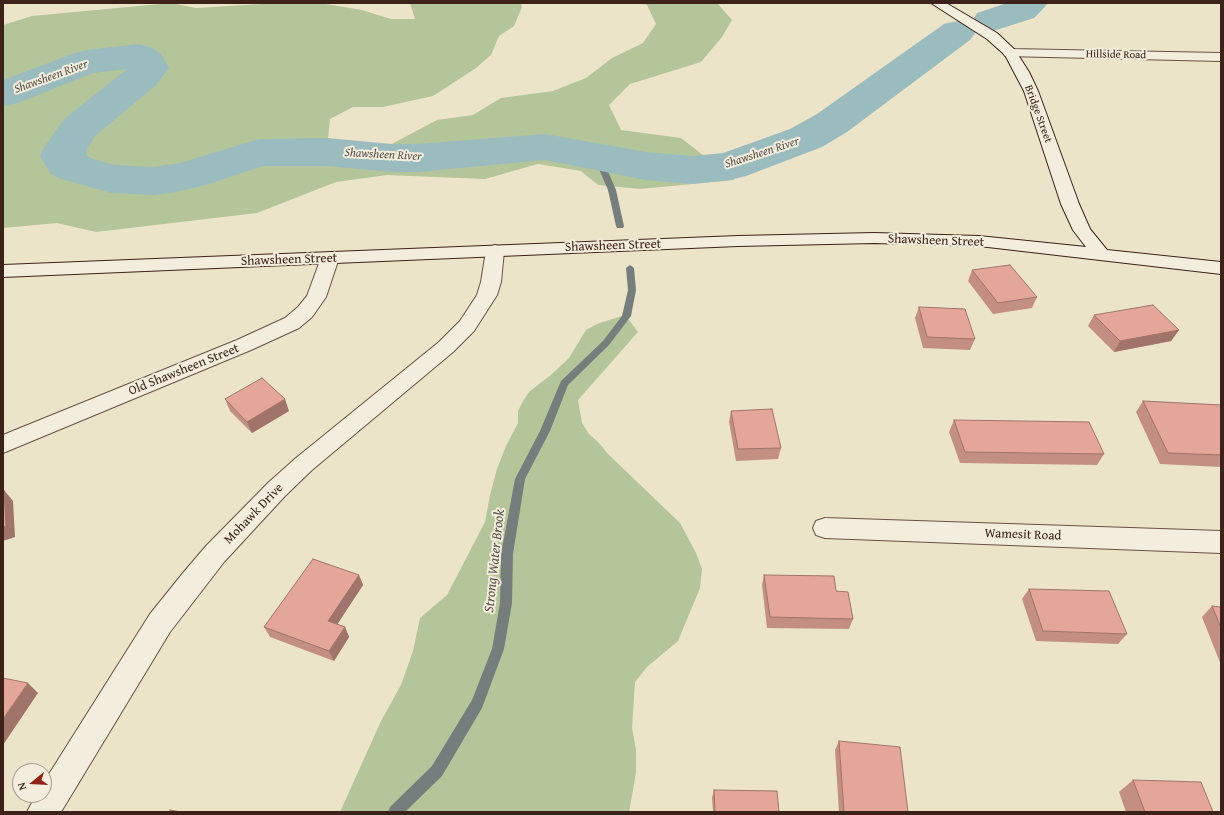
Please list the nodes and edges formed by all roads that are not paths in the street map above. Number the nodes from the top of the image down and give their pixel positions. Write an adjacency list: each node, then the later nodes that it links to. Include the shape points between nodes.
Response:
1 (937, 3): 2 (street, Bridge Street, via 986,32)
2 (1010, 53): 3 (street, Hillside Road); 5 (street, Bridge Street, via 1031,91 1070,204 1082,230)
3 (1221, 57)
4 (495, 251): 5 (street, Shawsheen Street, via 874,238 979,242); 6 (street, Shawsheen Street); 12 (street, Mohawk Drive, via 487,296 467,326 446,347 304,464 215,554 192,581 160,623)
5 (1102, 256): 7 (street, Shawsheen Street)
6 (330, 258): 8 (street, Shawsheen Street); 9 (street, Old Shawsheen Street, via 316,297 305,312 292,323)
7 (1221, 268)
8 (3, 271)
9 (3, 444)
10 (825, 528): 11 (street, Wamesit Road)
11 (1221, 542)
12 (43, 812)

